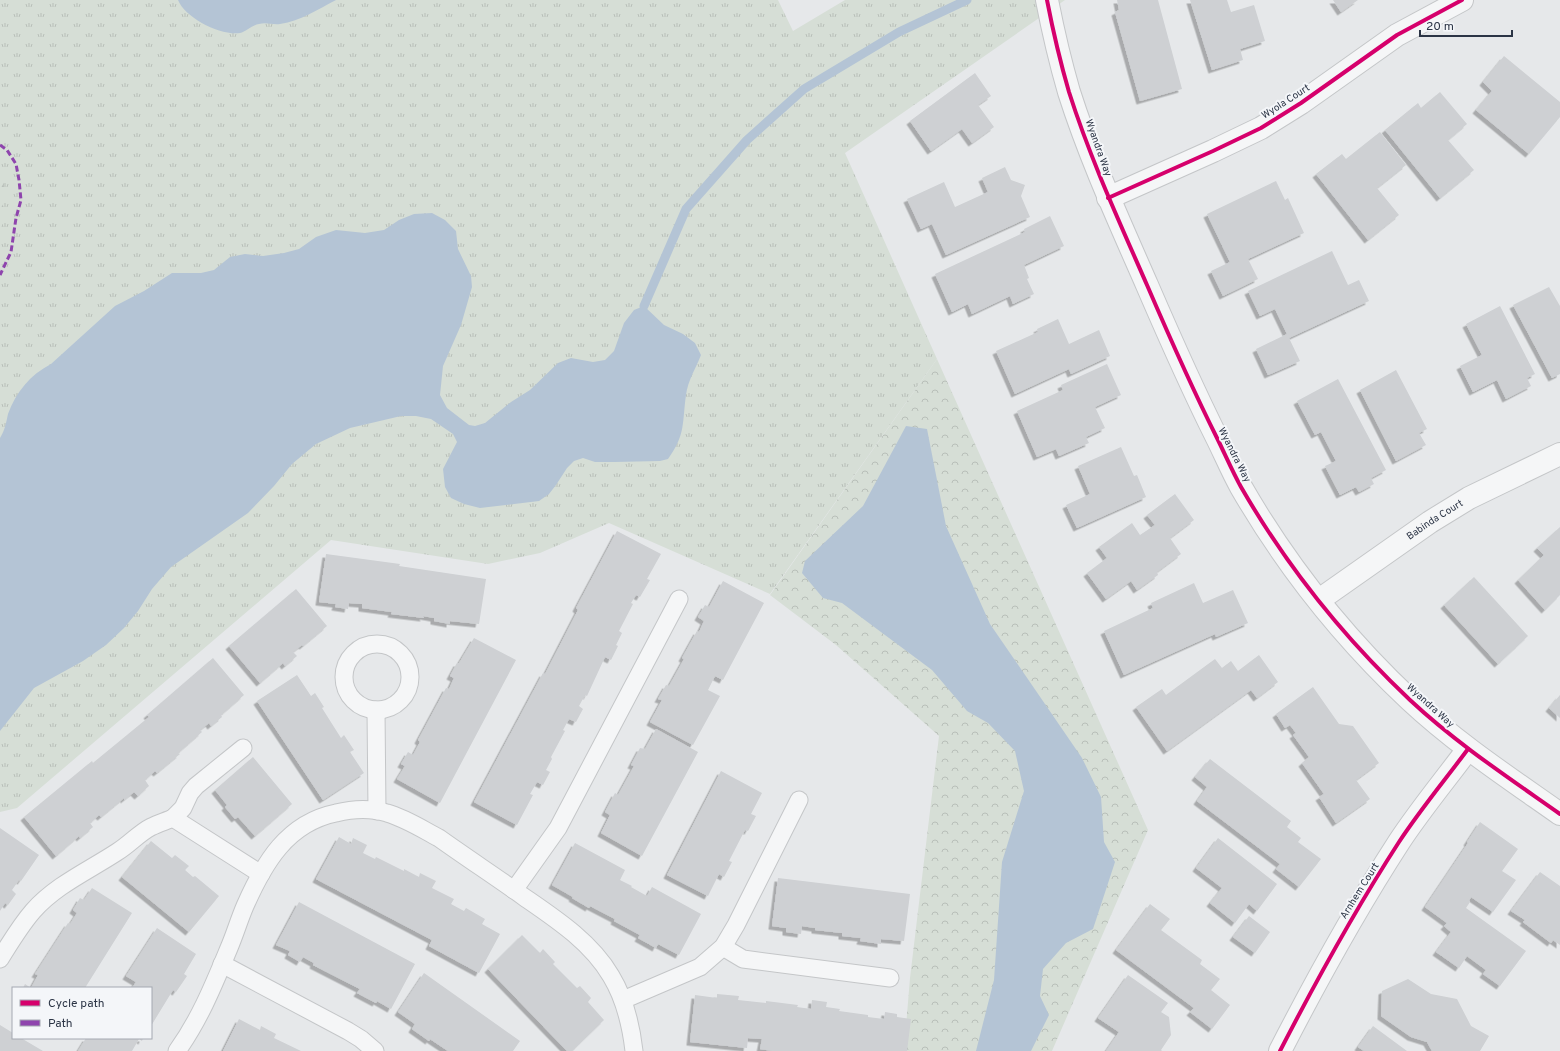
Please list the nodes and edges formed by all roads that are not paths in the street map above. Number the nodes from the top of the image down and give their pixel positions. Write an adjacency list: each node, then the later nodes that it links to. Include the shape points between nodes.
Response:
1 (1047, 0): 3 (street, Wyandra Way, via 1057,50 1069,91)
2 (1462, 0): 3 (street, Wyola Court, via 1397,34 1261,128)
3 (1108, 198): 6 (street, Wyandra Way, via 1240,486 1277,544)
4 (1560, 454): 6 (street, Babinda Court, via 1469,498 1430,522)
5 (679, 599): 15 (lane, via 558,828)
6 (1319, 600): 9 (street, Wyandra Way, via 1393,683 1428,717)
7 (376, 710): 11 (lane)
8 (243, 748): 13 (lane, via 196,786)
9 (1468, 749): 12 (street, Wyandra Way); 24 (street, Arnhem Court, via 1400,841 1358,907)
10 (799, 800): 16 (lane)
11 (377, 811): 14 (lane, via 345,810 316,819 288,836); 15 (lane, via 397,816 439,838)
12 (1560, 814)
13 (174, 818): 14 (lane); 17 (lane, via 151,827 117,853 50,895 32,912)
14 (261, 874): 18 (lane)
15 (514, 890): 20 (lane, via 554,918 600,959)
16 (723, 947): 19 (lane, via 743,959); 20 (lane, via 700,967)
17 (0, 959)
18 (222, 964): 21 (lane, via 198,1018); 22 (lane, via 348,1031)
19 (890, 978)
20 (623, 1000): 23 (lane, via 632,1031)
21 (177, 1051)
22 (375, 1051)
23 (634, 1051)
24 (1280, 1051)

